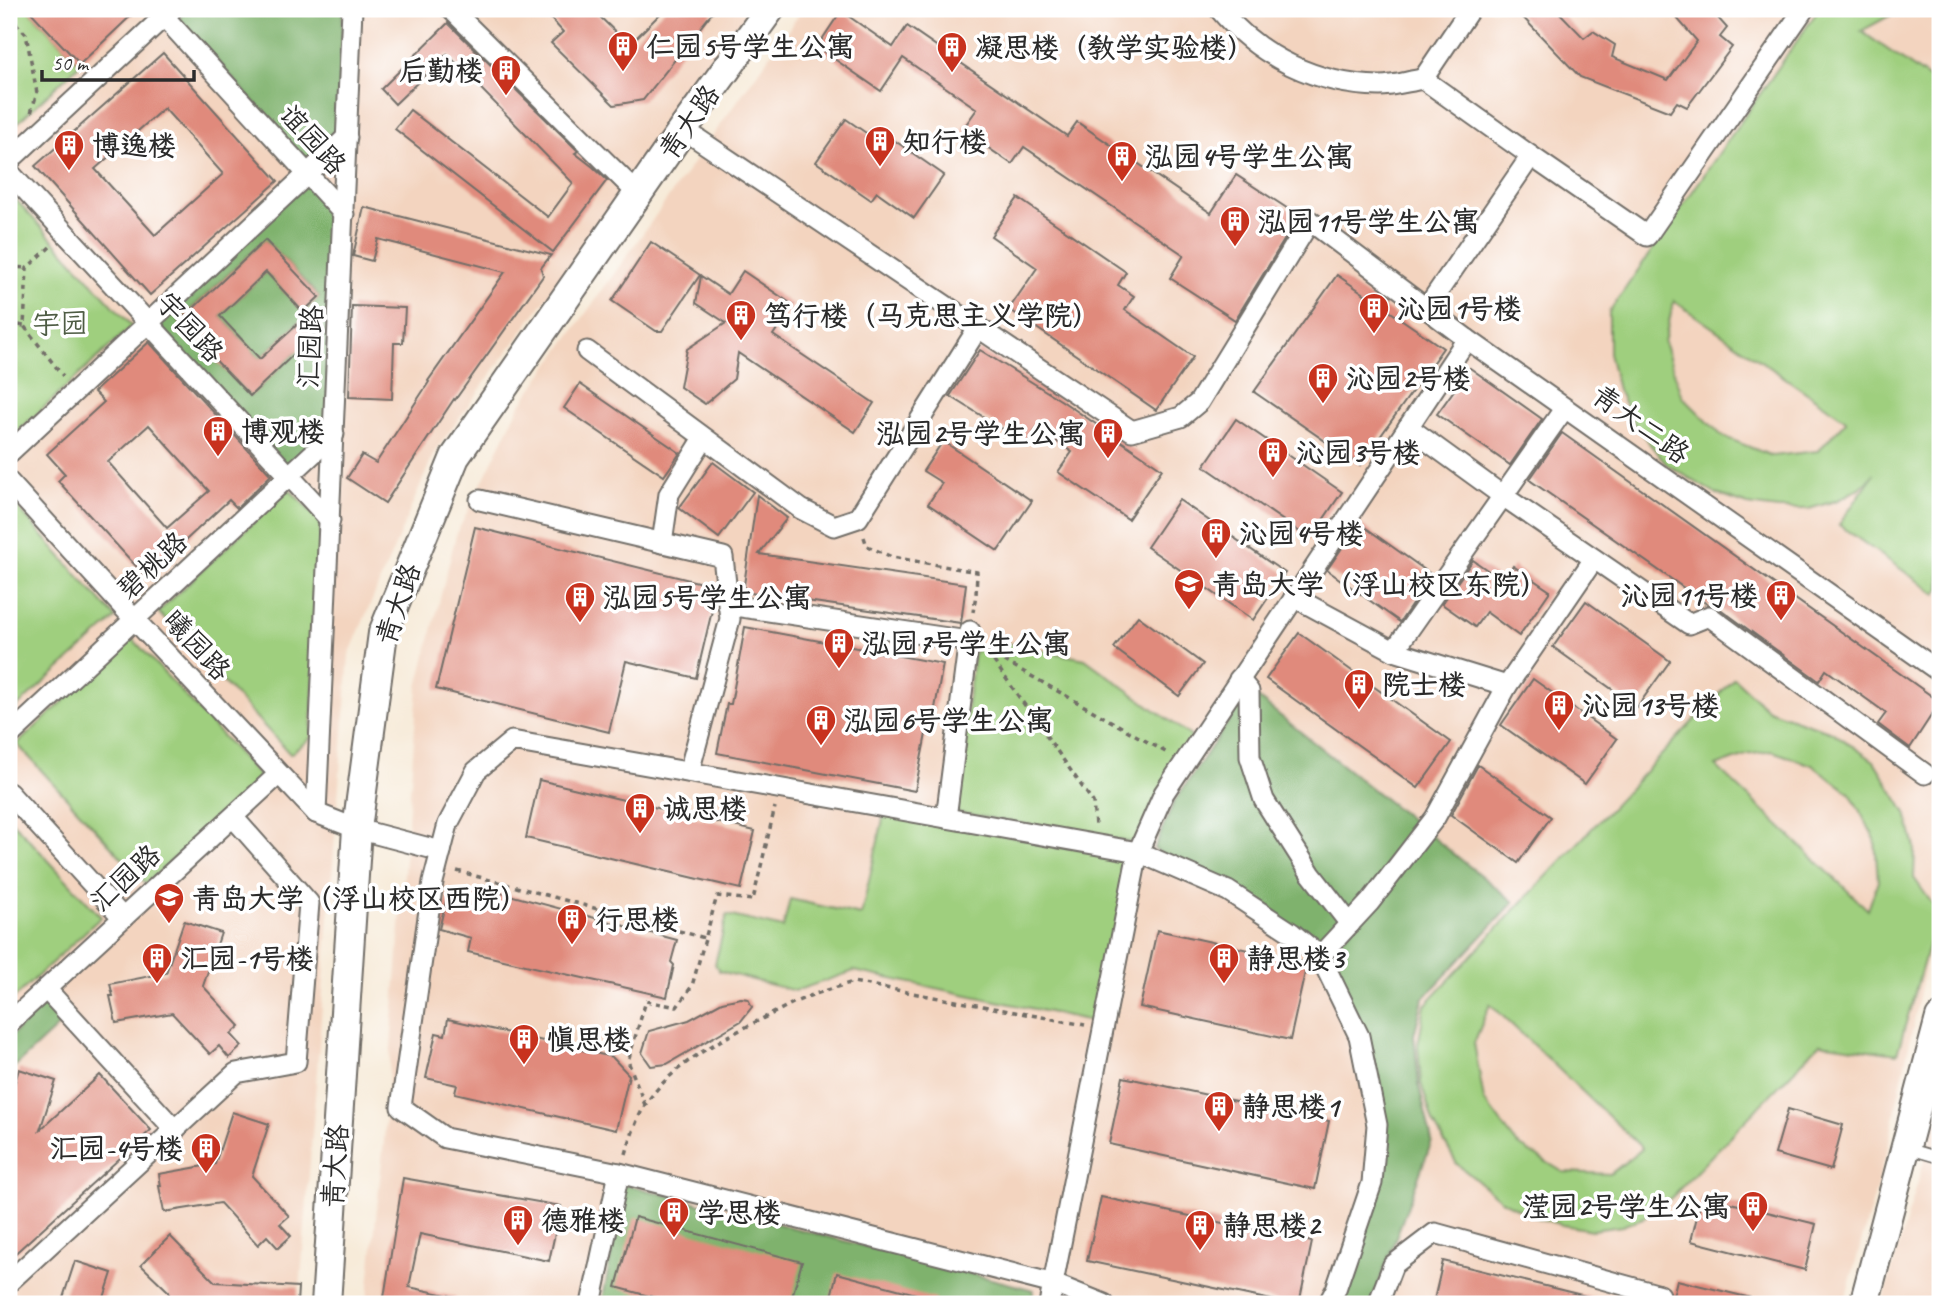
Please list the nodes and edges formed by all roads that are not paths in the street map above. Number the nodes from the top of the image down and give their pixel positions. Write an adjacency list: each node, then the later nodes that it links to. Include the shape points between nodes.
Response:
1 (352, 9): 10 (street, 汇园路)
2 (451, 9): 15 (street)
3 (770, 9): 9 (street, 青大路)
4 (1219, 9): 8 (street, via 1251,41 1290,66 1339,82 1382,86)
5 (1470, 9): 8 (street)
6 (1804, 9): 11 (street, via 1647,236)
7 (165, 11): 12 (street); 14 (street, 谊园路)
8 (1423, 79): 11 (street)
9 (683, 129): 15 (street, 青大路); 19 (street)
10 (347, 137): 14 (street); 16 (street, 汇园路)
11 (1531, 156): 17 (street)
12 (9, 161)
13 (9, 172): 18 (street, 宇园路)
14 (307, 174): 16 (street, 谊园路); 18 (street)
15 (638, 194): 49 (street, 青大路, via 455,457 383,633)
16 (344, 214): 24 (street, 汇园路)
17 (1427, 308): 19 (street, via 1310,221 1199,402 1181,417 1132,431); 20 (street); 38 (street, 青大二路)
18 (148, 323): 26 (street); 27 (street, 宇园路)
19 (978, 328): 25 (street, via 858,518 834,526 801,509)
20 (1467, 339): 22 (street); 23 (street)
21 (587, 351): 25 (street)
22 (1564, 409): 29 (street); 38 (street)
23 (1408, 427): 29 (street); 34 (street)
24 (334, 434): 27 (street, 碧桃路); 31 (street, 汇园路)
25 (704, 438): 32 (street, via 669,494)
26 (9, 453)
27 (289, 476): 31 (street, 宇园路); 36 (street, 碧桃路)
28 (9, 482): 36 (street, 曦园路)
29 (1503, 496): 33 (street); 37 (street)
30 (480, 500): 32 (street)
31 (330, 520): 46 (street, 汇园路)
32 (662, 543): 35 (street, via 723,557)
33 (1594, 559): 40 (street); 44 (street, via 1689,624 1709,616)
34 (1294, 597): 37 (street); 39 (street)
35 (728, 605): 42 (street, via 730,619); 48 (street, via 970,635)
36 (134, 620): 41 (street, 碧桃路); 43 (street, 曦园路)
37 (1394, 651): 40 (street)
38 (1940, 672)
39 (1239, 679): 50 (street, via 1164,793); 53 (street, via 1249,691 1250,757 1264,800 1311,874)
40 (1507, 686): 53 (street, via 1434,818)
41 (9, 736)
42 (689, 772): 48 (street); 51 (street, via 512,741 476,771 449,824)
43 (279, 774): 46 (street, 曦园路); 47 (street, 汇园路)
44 (1925, 774)
45 (9, 793): 52 (street)
46 (316, 813): 49 (street, 曦园路)
47 (233, 817): 52 (street, 汇园路); 58 (street, via 309,903 296,1062 236,1073)
48 (946, 818): 50 (street)
49 (357, 829): 51 (street, 曦园路); 64 (street, 青大路)
50 (1138, 852): 54 (street, via 1228,891); 63 (street)
51 (440, 859): 61 (street, via 401,1107 445,1138)
52 (123, 918): 55 (street, 汇园路)
53 (1350, 924): 54 (street)
54 (1320, 957): 68 (street, via 1359,1036 1377,1125 1372,1184)
55 (46, 989): 57 (street, 汇园路); 58 (street)
56 (1940, 1018): 59 (street)
57 (9, 1023)
58 (176, 1130): 62 (street)
59 (1906, 1147): 60 (lane); 71 (street)
60 (1940, 1158)
61 (620, 1173): 63 (street); 65 (street)
62 (9, 1282)
63 (1054, 1284): 66 (street); 67 (street)
64 (326, 1304)
65 (591, 1304)
66 (1049, 1304)
67 (1104, 1304)
68 (1328, 1304)
69 (1378, 1304): 70 (street, via 1393,1265 1435,1233 1660,1295)
70 (1658, 1304)
71 (1864, 1304)

